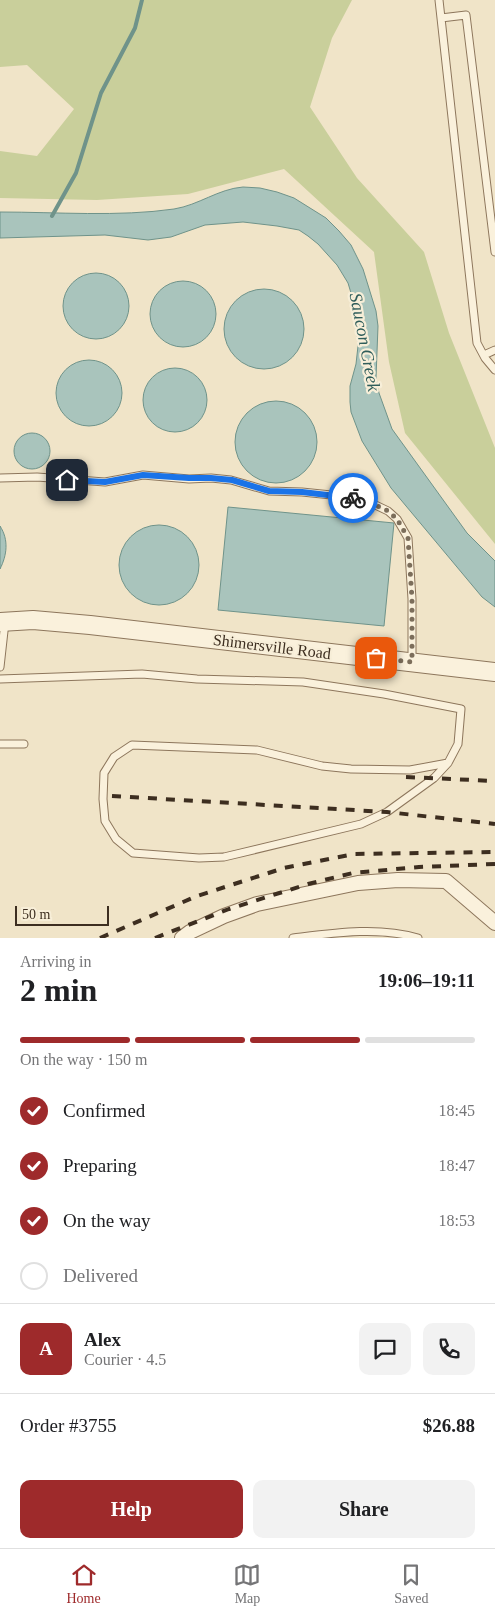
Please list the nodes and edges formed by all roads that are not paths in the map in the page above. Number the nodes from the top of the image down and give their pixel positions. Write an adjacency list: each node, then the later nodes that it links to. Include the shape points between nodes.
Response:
1 (439, 0): 2 (lane)
2 (442, 18): 3 (lane, via 466,15); 5 (lane, via 477,343)
3 (495, 252)
4 (495, 350): 5 (lane)
5 (484, 356): 6 (lane)
6 (495, 370)
7 (0, 478): 9 (lane, via 105,482 143,475 211,478 232,480 269,491 341,496 373,504 397,519 408,538)
8 (2, 619): 9 (street, Shimersville Road, via 50,621); 10 (lane)
9 (412, 662): 11 (street, Shimersville Road)
10 (0, 667)
11 (495, 672)
12 (0, 679): 15 (lane, via 142,674 303,682 384,694 461,709 458,744)
13 (0, 744): 14 (lane)
14 (24, 744)
15 (448, 763): 15 (lane, via 434,778 387,812 361,824 224,856 199,858 134,853 116,839 105,821 102,799 104,773 114,757 132,745 257,750 322,766 352,769 410,770)
16 (495, 923): 17 (street, via 446,881 398,880 358,883 257,904 224,916)
17 (182, 938)
18 (293, 938): 19 (lane, via 345,932)
19 (418, 938)

